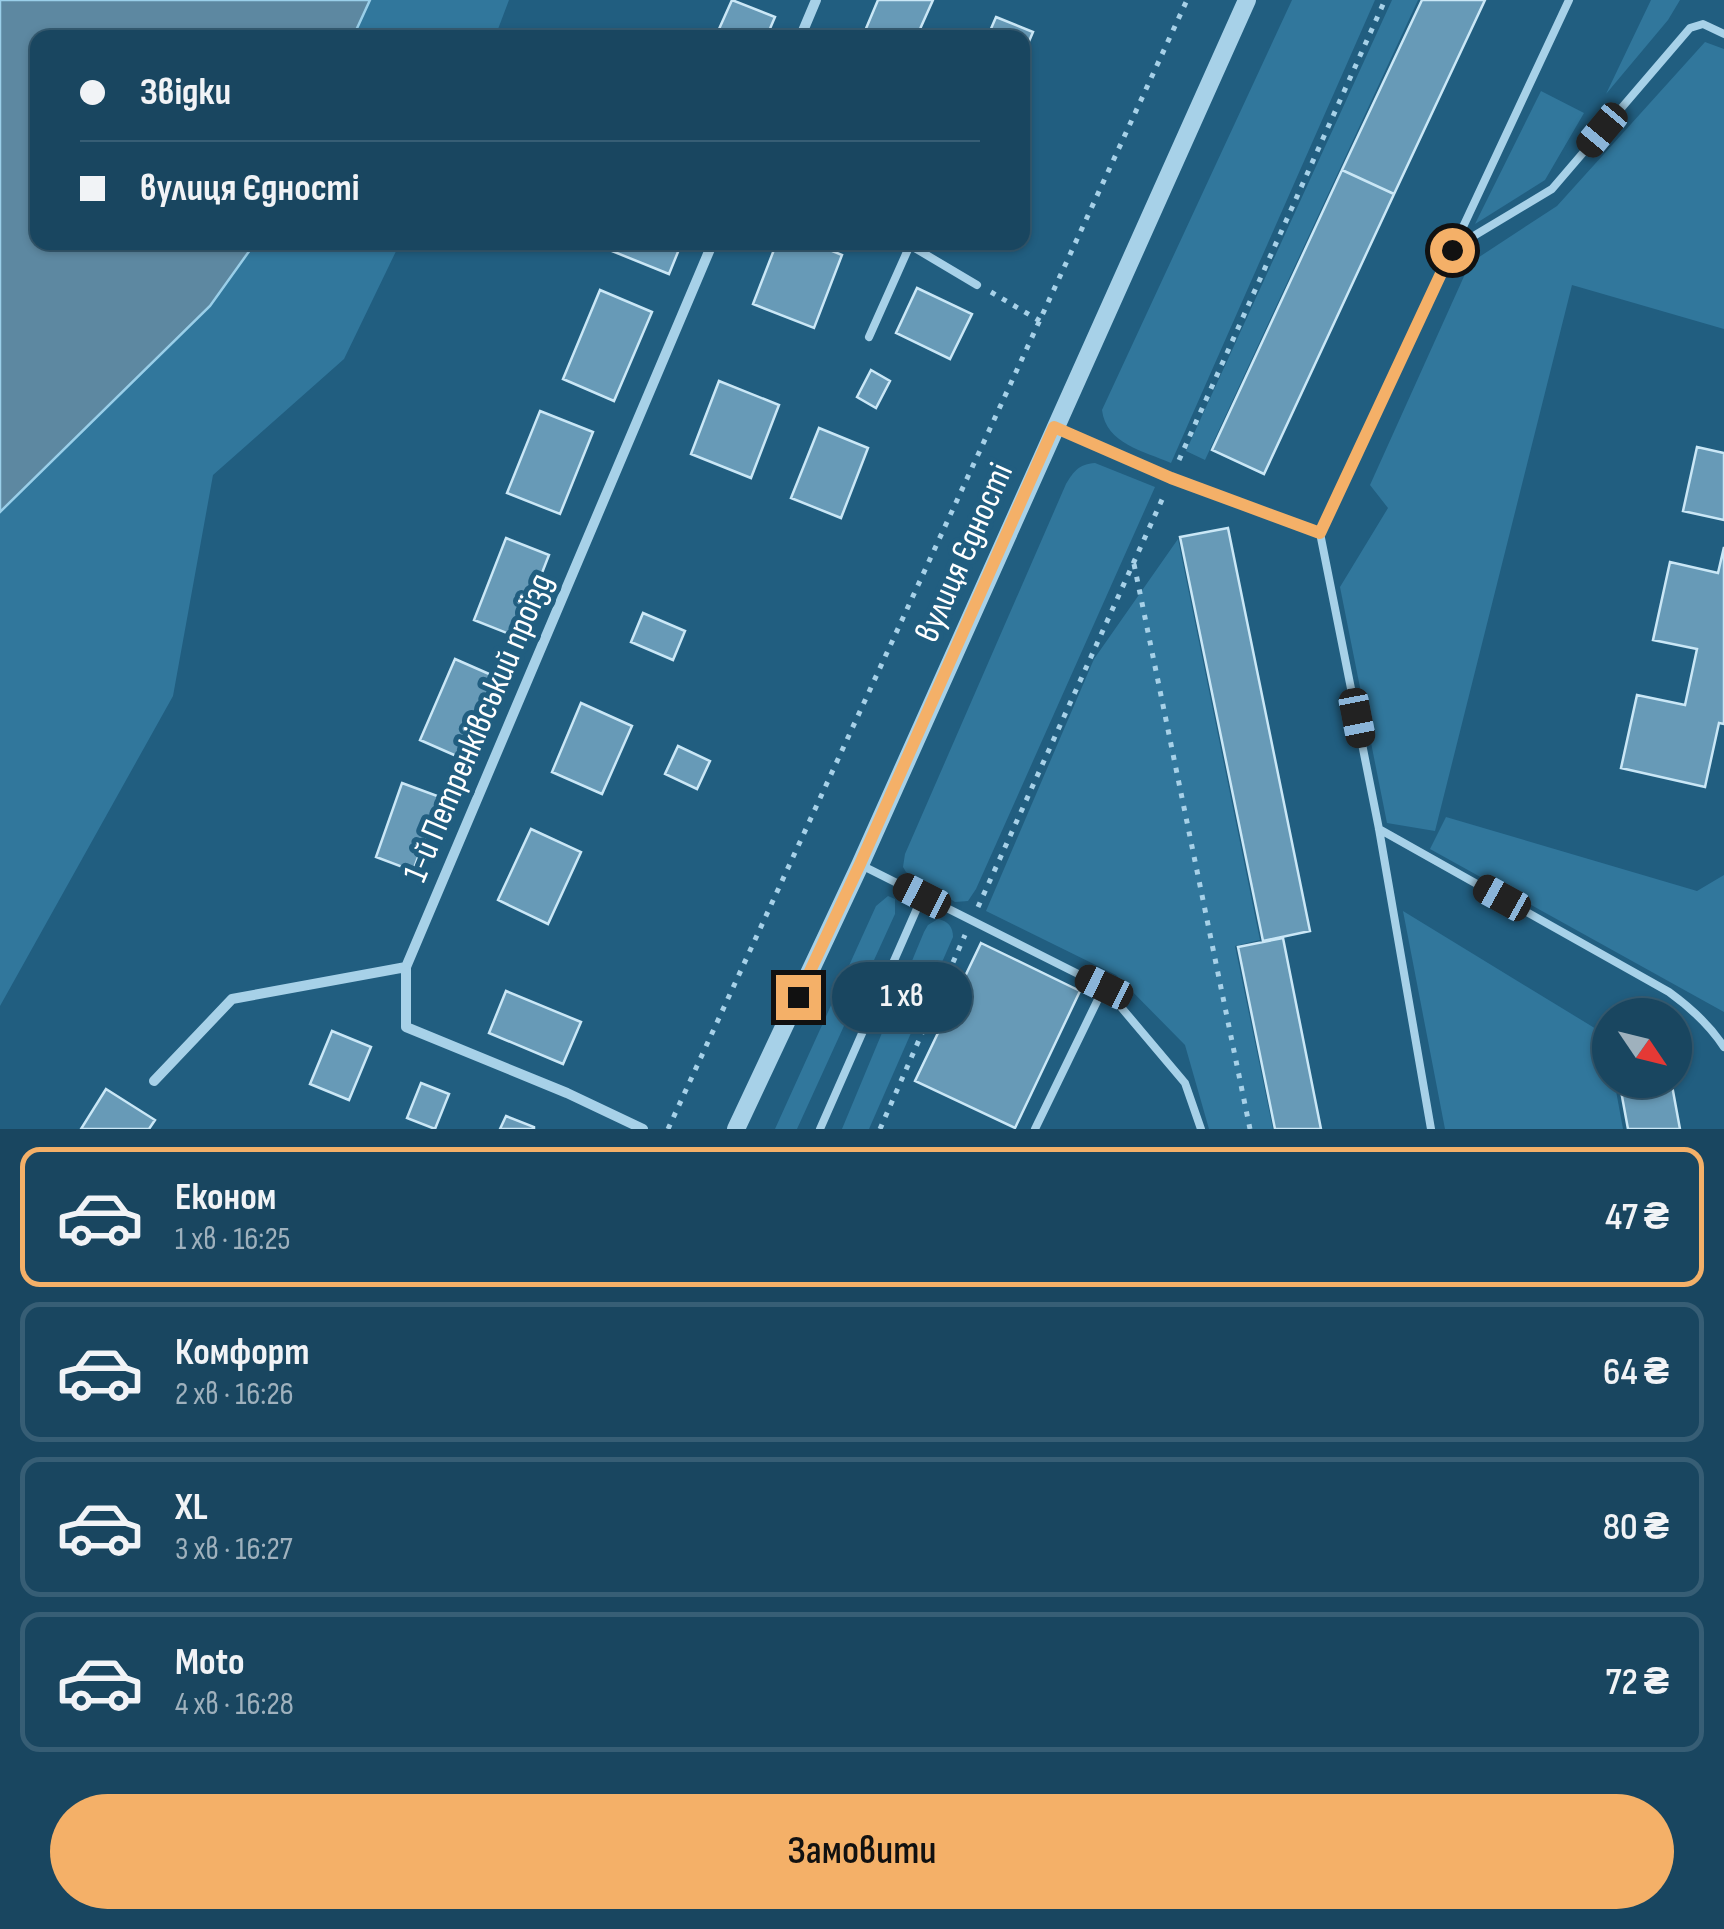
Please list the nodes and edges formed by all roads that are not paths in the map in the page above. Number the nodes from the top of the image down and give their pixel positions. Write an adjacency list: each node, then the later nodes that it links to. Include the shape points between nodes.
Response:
1 (816, 0): 4 (street)
2 (1247, 0): 12 (street, вулиця Єдності)
3 (1569, 0): 9 (lane)
4 (803, 30)
5 (1724, 34): 9 (lane, via 1703,24 1690,28 1552,189)
6 (710, 250): 17 (street, 1-й Петренківський проїзд)
7 (905, 250): 11 (lane)
8 (918, 250): 10 (lane)
9 (1452, 250): 13 (lane)
10 (977, 285)
11 (869, 337)
12 (1054, 427): 13 (lane); 15 (street, вулиця Єдності)
13 (1320, 533): 14 (lane)
14 (1379, 829): 19 (lane, via 1669,992); 26 (lane)
15 (860, 864): 16 (lane); 22 (street, вулиця Єдності)
16 (922, 896): 18 (lane); 23 (lane)
17 (406, 966): 20 (street, via 232,999); 21 (street, via 406,1028)
18 (1104, 987): 24 (lane); 25 (lane, via 1185,1083)
19 (1724, 1047)
20 (154, 1081)
21 (643, 1129)
22 (736, 1129)
23 (820, 1129)
24 (1035, 1129)
25 (1200, 1129)
26 (1431, 1129)

